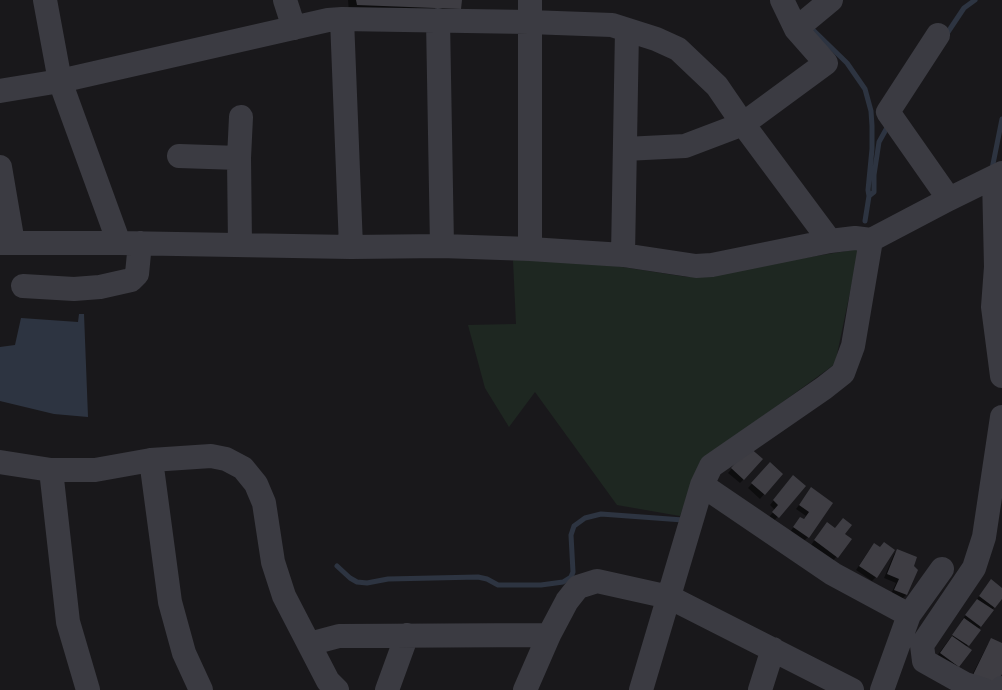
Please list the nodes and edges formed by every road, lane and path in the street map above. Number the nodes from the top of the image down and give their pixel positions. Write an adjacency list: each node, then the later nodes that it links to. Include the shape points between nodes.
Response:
1 (45, 0): 12 (street)
2 (285, 0): 8 (street)
3 (782, 0): 9 (street)
4 (831, 0): 9 (street)
5 (530, 11): 7 (street); 10 (street); 29 (street)
6 (342, 18): 7 (street); 8 (street); 28 (street)
7 (438, 20): 27 (street)
8 (294, 28): 12 (street)
9 (796, 29): 15 (street, via 826,63)
10 (627, 30): 15 (street, via 656,38 678,50 717,86); 16 (street)
11 (938, 35): 21 (street, via 888,112)
12 (60, 81): 13 (street); 25 (street)
13 (0, 91)
14 (241, 117): 18 (street)
15 (743, 124): 16 (street, via 685,146); 23 (street)
16 (625, 149): 30 (street)
17 (179, 156): 18 (street)
18 (239, 158): 26 (street)
19 (0, 167): 24 (street)
20 (998, 175): 21 (street); 32 (street, via 992,307)
21 (949, 199): 22 (street)
22 (872, 240): 23 (street); 37 (street, via 853,346 843,373 711,466)
23 (830, 241): 30 (street, via 696,266)
24 (6, 243): 25 (street)
25 (130, 243): 26 (street); 31 (street, via 137,274 131,280 74,289)
26 (240, 245): 28 (street)
27 (442, 246): 28 (street); 29 (street)
28 (351, 247)
29 (530, 249): 30 (street)
30 (623, 255)
31 (23, 286)
32 (1002, 376)
33 (1002, 416): 40 (street, via 984,537 974,568)
34 (151, 460): 36 (street, via 95,470); 43 (street, via 211,456 226,458 243,468 256,484 264,503 273,562 284,596); 46 (street, via 170,602 184,653)
35 (0, 462): 36 (street)
36 (51, 470): 45 (street, via 68,622)
37 (702, 485): 39 (street); 40 (street, via 834,574)
38 (942, 569): 40 (street)
39 (669, 597): 42 (street, via 597,581 578,586); 44 (street); 50 (street)
40 (911, 632): 53 (street); 54 (street, via 924,662 965,684)
41 (407, 635): 42 (street); 43 (street, via 339,636); 48 (street)
42 (549, 635): 49 (street)
43 (309, 644): 47 (street, via 328,681)
44 (773, 649): 51 (street); 52 (street)
45 (88, 690)
46 (201, 690)
47 (337, 690)
48 (387, 690)
49 (525, 690)
50 (641, 690)
51 (760, 690)
52 (852, 690)
53 (882, 690)
54 (984, 690)

